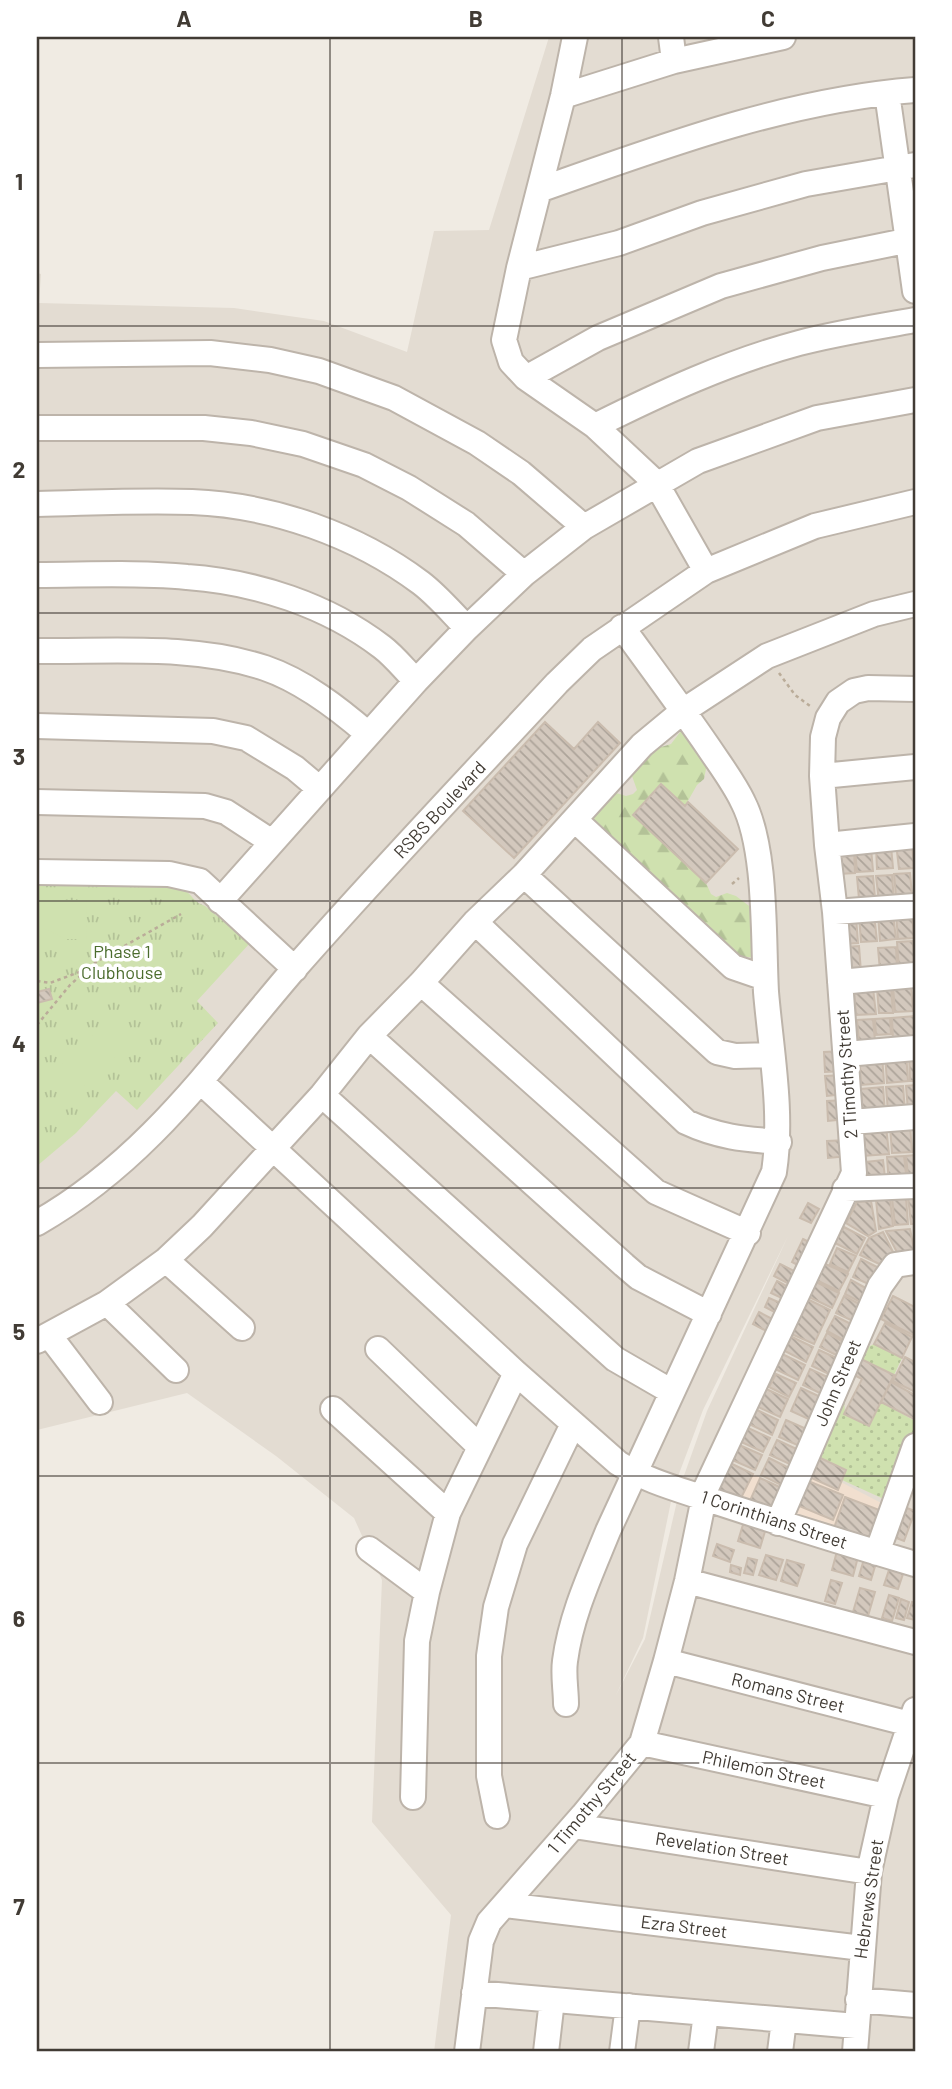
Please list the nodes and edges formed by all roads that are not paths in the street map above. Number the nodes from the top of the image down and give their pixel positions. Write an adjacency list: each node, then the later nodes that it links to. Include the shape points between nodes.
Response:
1 (575, 37): 6 (street)
2 (783, 37): 3 (street)
3 (672, 49): 6 (street)
4 (915, 90): 5 (street)
5 (887, 93): 7 (street); 8 (street, via 792,109)
6 (563, 96): 8 (street)
7 (906, 166): 9 (street); 10 (street, via 806,184 702,213 619,243)
8 (539, 190): 10 (street)
9 (912, 240): 11 (street); 14 (street, via 822,258 721,286 598,338)
10 (519, 268): 14 (street, via 504,341 511,362)
11 (915, 291)
12 (915, 320): 16 (street, via 800,342 735,363)
13 (37, 355): 21 (street, via 210,353 319,371 394,398 477,443 521,473)
14 (526, 377): 16 (street)
15 (915, 400): 18 (street, via 817,418 698,461)
16 (595, 426): 18 (street)
17 (37, 428): 23 (street, via 204,428 303,444 364,465 409,488 466,524)
18 (656, 483): 21 (street); 22 (street)
19 (915, 502): 22 (street, RSBS Boulevard, via 816,526)
20 (37, 504): 27 (street, via 193,502 286,518 332,533 394,565 423,585)
21 (584, 527): 23 (street)
22 (706, 571): 26 (street, RSBS Boulevard)
23 (524, 573): 27 (street)
24 (37, 575): 29 (street, via 187,576 309,604 384,648)
25 (915, 604): 31 (street, via 874,614 767,656)
26 (622, 627): 31 (street); 48 (street, RSBS Boulevard, via 557,683)
27 (467, 628): 29 (street)
28 (37, 651): 33 (street, via 220,656 267,668 306,688)
29 (416, 681): 33 (street)
30 (915, 689): 35 (street, 2 Timothy Street, via 868,688 838,702 823,737)
31 (683, 710): 38 (street, via 642,745); 50 (street, via 743,801 754,827)
32 (37, 726): 36 (street, via 213,731 246,738)
33 (368, 734): 36 (street)
34 (915, 767): 35 (street)
35 (822, 776): 41 (street, 2 Timothy Street)
36 (320, 789): 40 (street)
37 (37, 802): 40 (street, via 205,806 226,811)
38 (575, 820): 43 (street); 50 (street, via 733,967)
39 (915, 836): 41 (street)
40 (272, 842): 44 (street)
41 (827, 845): 46 (street, 2 Timothy Street)
42 (37, 872): 44 (street, via 169,874 200,881)
43 (524, 876): 47 (street); 56 (street, via 717,1052)
44 (220, 901): 48 (street)
45 (915, 906): 46 (street)
46 (835, 912): 51 (street, 2 Timothy Street)
47 (475, 922): 52 (street); 61 (street, via 685,1122 736,1139)
48 (295, 969): 57 (street, RSBS Boulevard)
49 (915, 975): 51 (street)
50 (765, 978): 56 (street)
51 (840, 982): 55 (street, 2 Timothy Street)
52 (421, 983): 53 (street); 66 (street, via 656,1192)
53 (369, 1036): 58 (street); 70 (street, via 638,1277)
54 (915, 1048): 55 (street)
55 (846, 1054): 60 (street, 2 Timothy Street)
56 (771, 1055): 61 (street)
57 (201, 1082): 62 (street, 1 Corinthians Street); 65 (street, RSBS Boulevard, via 117,1168)
58 (322, 1095): 62 (street); 76 (street, via 615,1359)
59 (915, 1117): 60 (street)
60 (850, 1122): 64 (street, 2 Timothy Street, via 854,1173)
61 (779, 1142): 66 (street, via 775,1172)
62 (273, 1150): 67 (street); 75 (street, 1 Corinthians Street)
63 (915, 1186): 64 (street)
64 (845, 1189): 83 (street, 2 Timothy Street)
65 (37, 1223)
66 (748, 1233): 70 (street)
67 (166, 1259): 69 (street); 71 (street)
68 (915, 1262): 85 (street, John Street, via 895,1265 880,1286)
69 (107, 1303): 72 (street); 74 (street)
70 (709, 1314): 76 (street)
71 (242, 1328)
72 (43, 1338): 77 (street)
73 (379, 1349): 81 (street)
74 (176, 1370)
75 (516, 1373): 79 (street, 1 Corinthians Street); 81 (street)
76 (672, 1392): 82 (street)
77 (100, 1402)
78 (333, 1409): 84 (street)
79 (573, 1424): 82 (street, 1 Corinthians Street); 98 (street, via 516,1544 496,1607 489,1656 489,1776)
80 (915, 1446): 87 (street)
81 (480, 1447): 84 (street)
82 (634, 1473): 83 (street, 1 Corinthians Street); 93 (street, via 570,1629)
83 (704, 1497): 85 (street, 1 Corinthians Street); 89 (street, 1 Timothy Street)
84 (448, 1513): 90 (street)
85 (778, 1523): 87 (street, 1 Corinthians Street)
86 (369, 1549): 90 (street)
87 (877, 1553): 88 (street, 1 Corinthians Street)
88 (915, 1564)
89 (687, 1581): 91 (street); 92 (street, 1 Timothy Street)
90 (427, 1592): 97 (street, via 417,1642)
91 (915, 1642)
92 (666, 1661): 94 (street, Romans Street); 95 (street, 1 Timothy Street)
93 (566, 1704)
94 (913, 1717): 96 (street, Hebrews Street)
95 (642, 1743): 96 (street, Philemon Street); 99 (street, 1 Timothy Street)
96 (886, 1796): 100 (street, Hebrews Street)
97 (413, 1797)
98 (497, 1816)
99 (574, 1826): 100 (street, Revelation Street); 101 (street, 1 Timothy Street)
100 (869, 1872): 102 (street, Hebrews Street)
101 (505, 1905): 102 (street, Ezra Street); 103 (street, 1 Timothy Street, via 484,1931)
102 (862, 1948): 105 (street, Hebrews Street)
103 (474, 1993): 104 (street); 111 (street, 1 Timothy Street)
104 (552, 2000): 107 (street); 112 (street)
105 (858, 2000): 106 (street); 110 (street, Hebrews Street)
106 (915, 2005)
107 (628, 2006): 108 (street); 113 (street)
108 (706, 2013): 109 (street); 114 (street)
109 (783, 2020): 110 (street); 115 (street)
110 (856, 2026): 116 (street, Hebrews Street)
111 (467, 2052)
112 (546, 2052)
113 (622, 2052)
114 (701, 2052)
115 (779, 2052)
116 (855, 2052)

